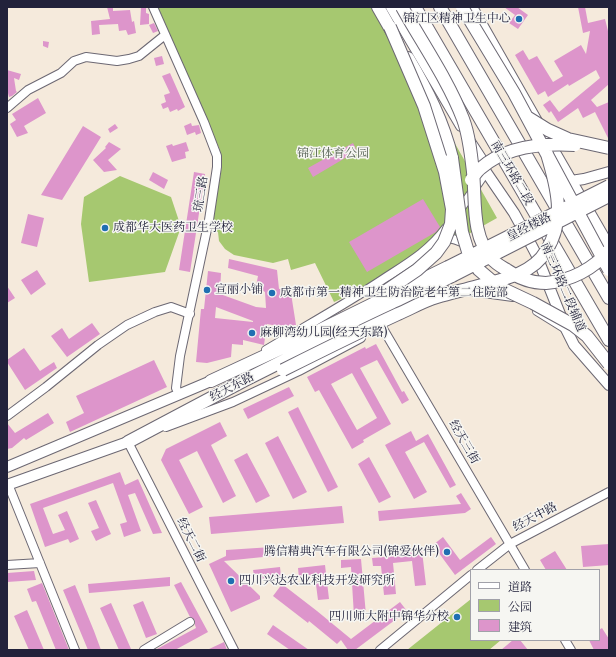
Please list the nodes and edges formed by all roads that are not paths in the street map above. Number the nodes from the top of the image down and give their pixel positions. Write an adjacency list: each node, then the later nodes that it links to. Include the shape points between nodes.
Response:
1 (153, 7): 11 (street, 琉三路)
2 (378, 7): 10 (highway)
3 (391, 7): 15 (main road, 南三环路二段辅道, via 482,160)
4 (402, 7): 25 (highway, bridge, via 445,81 462,118 468,136 477,226 492,260 515,276 541,283 553,282 578,275 594,266)
5 (415, 7): 34 (highway, 南三环路二段)
6 (440, 7): 29 (highway, 南三环路二段)
7 (453, 7): 13 (highway, bridge, via 510,100 527,117 568,139)
8 (462, 7): 14 (highway, bridge)
9 (472, 7): 17 (main road)
10 (390, 27): 21 (highway, bridge, via 443,127 452,158); 33 (highway, bridge, via 417,87 445,172 452,209 451,224 444,242 436,253 417,270)
11 (165, 35): 12 (street, via 139,56 129,59 118,61 86,57 74,61 61,72 28,90); 30 (street, 琉三路, via 217,156 209,220)
12 (7, 108)
13 (607, 148): 21 (highway, bridge, via 563,144 531,146 510,151 480,168 468,183)
14 (547, 154): 26 (highway, bridge); 40 (highway, bridge, via 558,199 556,227 546,252 529,268 514,276 435,298 231,395)
15 (486, 172): 23 (street); 32 (main road, 南三环路二段辅道, via 514,213 536,254)
16 (609, 172): 17 (main road)
17 (571, 181): 22 (main road)
18 (609, 186): 27 (highway, 皇经楼路, bridge)
19 (609, 196): 27 (highway, 皇经楼路, bridge)
20 (609, 202): 22 (main road)
21 (460, 215): 35 (highway, bridge, via 469,255 479,270 499,287 573,325 587,336)
22 (591, 215): 24 (main road)
23 (440, 236): 28 (street, via 460,241 471,249 480,264 479,276); 36 (street, via 425,252 361,294)
24 (609, 246)
25 (609, 250)
26 (609, 270)
27 (450, 271): 33 (highway, 经天东路); 40 (highway, 经天东路)
28 (469, 291): 31 (street, via 448,291); 32 (street, via 515,298)
29 (609, 298)
30 (190, 314): 38 (street, 琉三路, via 180,356 176,388); 39 (street, via 171,307 127,326 98,345)
31 (382, 327): 41 (street, via 233,402); 45 (street, 经天三街)
32 (566, 329): 37 (main road, 南三环路二段辅道, via 574,345)
33 (310, 336): 36 (highway, 经天东路)
34 (609, 340)
35 (609, 364)
36 (211, 381): 38 (main road, 经天东路)
37 (609, 385)
38 (178, 395): 42 (main road, 经天东路)
39 (7, 416)
40 (180, 416): 41 (highway, 经天东路)
41 (128, 442): 43 (main road, 经天东路); 55 (street, 经天二街)
42 (7, 467)
43 (7, 485): 46 (street)
44 (609, 492): 45 (street, 经天中路)
45 (510, 544): 48 (street, 经天中路); 49 (street, 经天三街)
46 (40, 563): 47 (street); 53 (street)
47 (7, 565)
48 (478, 569)
49 (524, 569)
50 (470, 576): 56 (street)
51 (190, 622): 54 (street)
52 (566, 641): 57 (street)
53 (75, 650)
54 (144, 650)
55 (234, 650)
56 (380, 650)
57 (571, 650)

